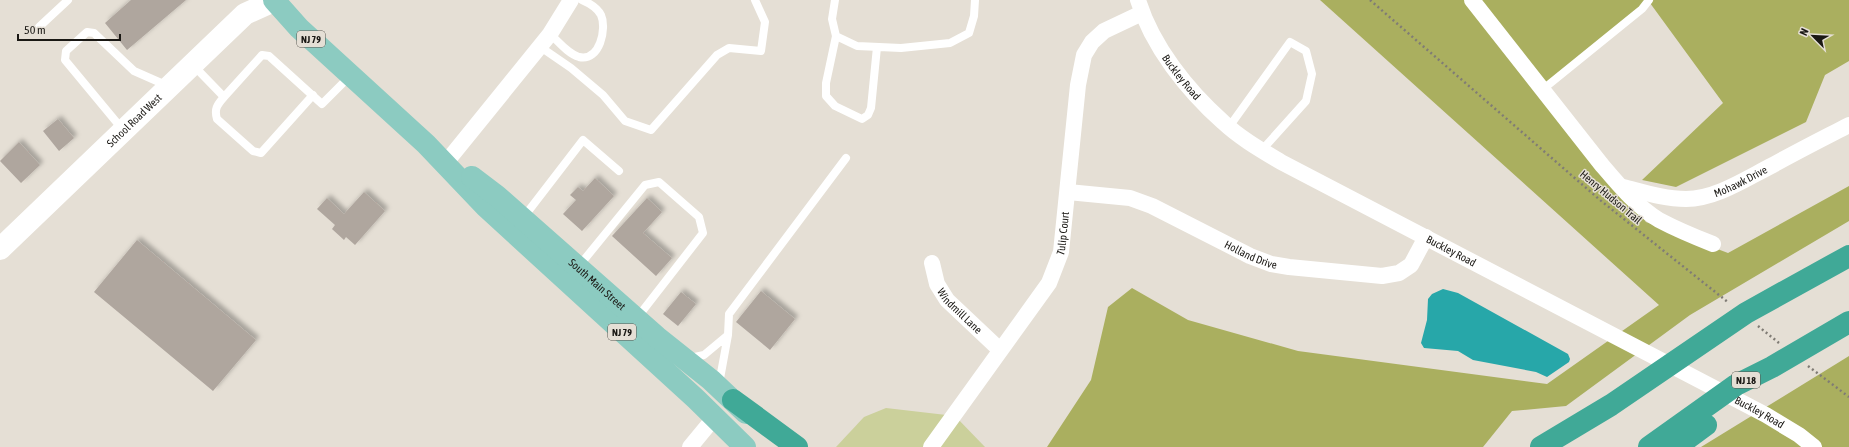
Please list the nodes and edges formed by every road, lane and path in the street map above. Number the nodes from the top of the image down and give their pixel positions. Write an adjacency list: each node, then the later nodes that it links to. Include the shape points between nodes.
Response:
1 (68, 0): 12 (lane)
2 (275, 0): 17 (street, School Road West, via 245,14); 18 (main road, South Main Street / NJ 79, via 299,28)
3 (571, 0): 13 (street)
4 (582, 0): 13 (lane, via 596,8 602,16 602,37 598,48 591,56 581,57 573,54)
5 (755, 0): 15 (lane, via 765,22 761,51 729,48 717,55 651,130 625,122 603,95)
6 (835, 0): 14 (lane, via 832,19)
7 (975, 0): 16 (lane, via 969,33 950,43 901,48)
8 (1370, 0): 40 (path, Henry Hudson Trail, via 1600,200)
9 (1472, 0): 20 (street)
10 (1649, 0): 20 (lane, via 1642,9)
11 (1140, 7): 24 (street, Buckley Road, via 1177,73); 32 (street, Tulip Court, via 1104,31 1092,42 1084,55 1078,85)
12 (38, 27)
13 (550, 34): 15 (street)
14 (836, 36): 16 (lane, via 857,46); 16 (lane, via 826,83 826,96 835,106 862,119 868,115 871,108)
15 (539, 46): 29 (street)
16 (877, 47)
17 (192, 64): 19 (street, School Road West); 22 (lane)
18 (351, 75): 21 (lane, via 322,104); 26 (main road, South Main Street / NJ 79)
19 (169, 86): 25 (street, School Road West); 25 (lane, via 134,71 94,33 87,32 66,51 65,60)
20 (1542, 90): 31 (street)
21 (313, 95): 22 (lane, via 266,54 262,55); 22 (lane, via 261,153 253,151 217,119 216,106)
22 (224, 97)
23 (1849, 125): 31 (street, Mohawk Drive, via 1755,174 1709,194 1686,199)
24 (1229, 127): 27 (street, Buckley Road); 27 (lane, via 1290,42 1306,51 1312,74 1306,100)
25 (123, 131): 36 (street, School Road West)
26 (426, 144): 29 (main road, South Main Street / NJ 79); 53 (main road, South Main Street / NJ 79, via 486,206)
27 (1262, 150): 34 (street, Buckley Road)
28 (846, 158): 44 (lane, via 729,314)
29 (448, 160): 33 (main road, South Main Street / NJ 79, via 497,196)
30 (619, 171): 33 (lane, via 583,140)
31 (1621, 187): 35 (street, via 1658,219)
32 (1068, 192): 34 (street, Holland Drive, via 1130,198 1152,206 1250,256 1289,267 1382,276 1399,273 1411,265); 46 (street, Tulip Court, via 1061,252 1056,267 1049,283)
33 (523, 219): 39 (main road, South Main Street / NJ 79)
34 (1426, 237): 63 (street, Buckley Road, via 1766,415)
35 (1713, 244)
36 (0, 249)
37 (1849, 256): 52 (highway, via 1742,316)
38 (932, 263): 46 (street, Windmill Lane, via 937,284 947,300)
39 (578, 267): 41 (main road, South Main Street / NJ 79); 41 (lane, via 645,184 659,182 699,217 703,233)
40 (1732, 306)
41 (637, 319): 47 (main road, South Main Street / NJ 79)
42 (1849, 322): 49 (highway, NJ 18)
43 (1757, 326): 45 (path)
44 (728, 335): 47 (lane, via 704,355); 50 (lane)
45 (1782, 345)
46 (1000, 350): 58 (street, Tulip Court)
47 (685, 360): 50 (main road, South Main Street / NJ 79)
48 (1807, 365): 51 (path)
49 (1772, 367): 61 (highway, NJ 18, via 1736,385); 62 (highway, via 1758,386)
50 (726, 394): 56 (main road, South Main Street / NJ 79); 57 (highway)
51 (1849, 397)
52 (1611, 405): 59 (highway); 60 (highway)
53 (714, 418): 54 (street); 55 (main road, South Main Street / NJ 79)
54 (690, 447)
55 (745, 447)
56 (782, 447)
57 (797, 447)
58 (930, 447)
59 (1541, 447)
60 (1559, 447)
61 (1649, 447)
62 (1676, 447)
63 (1814, 447)

